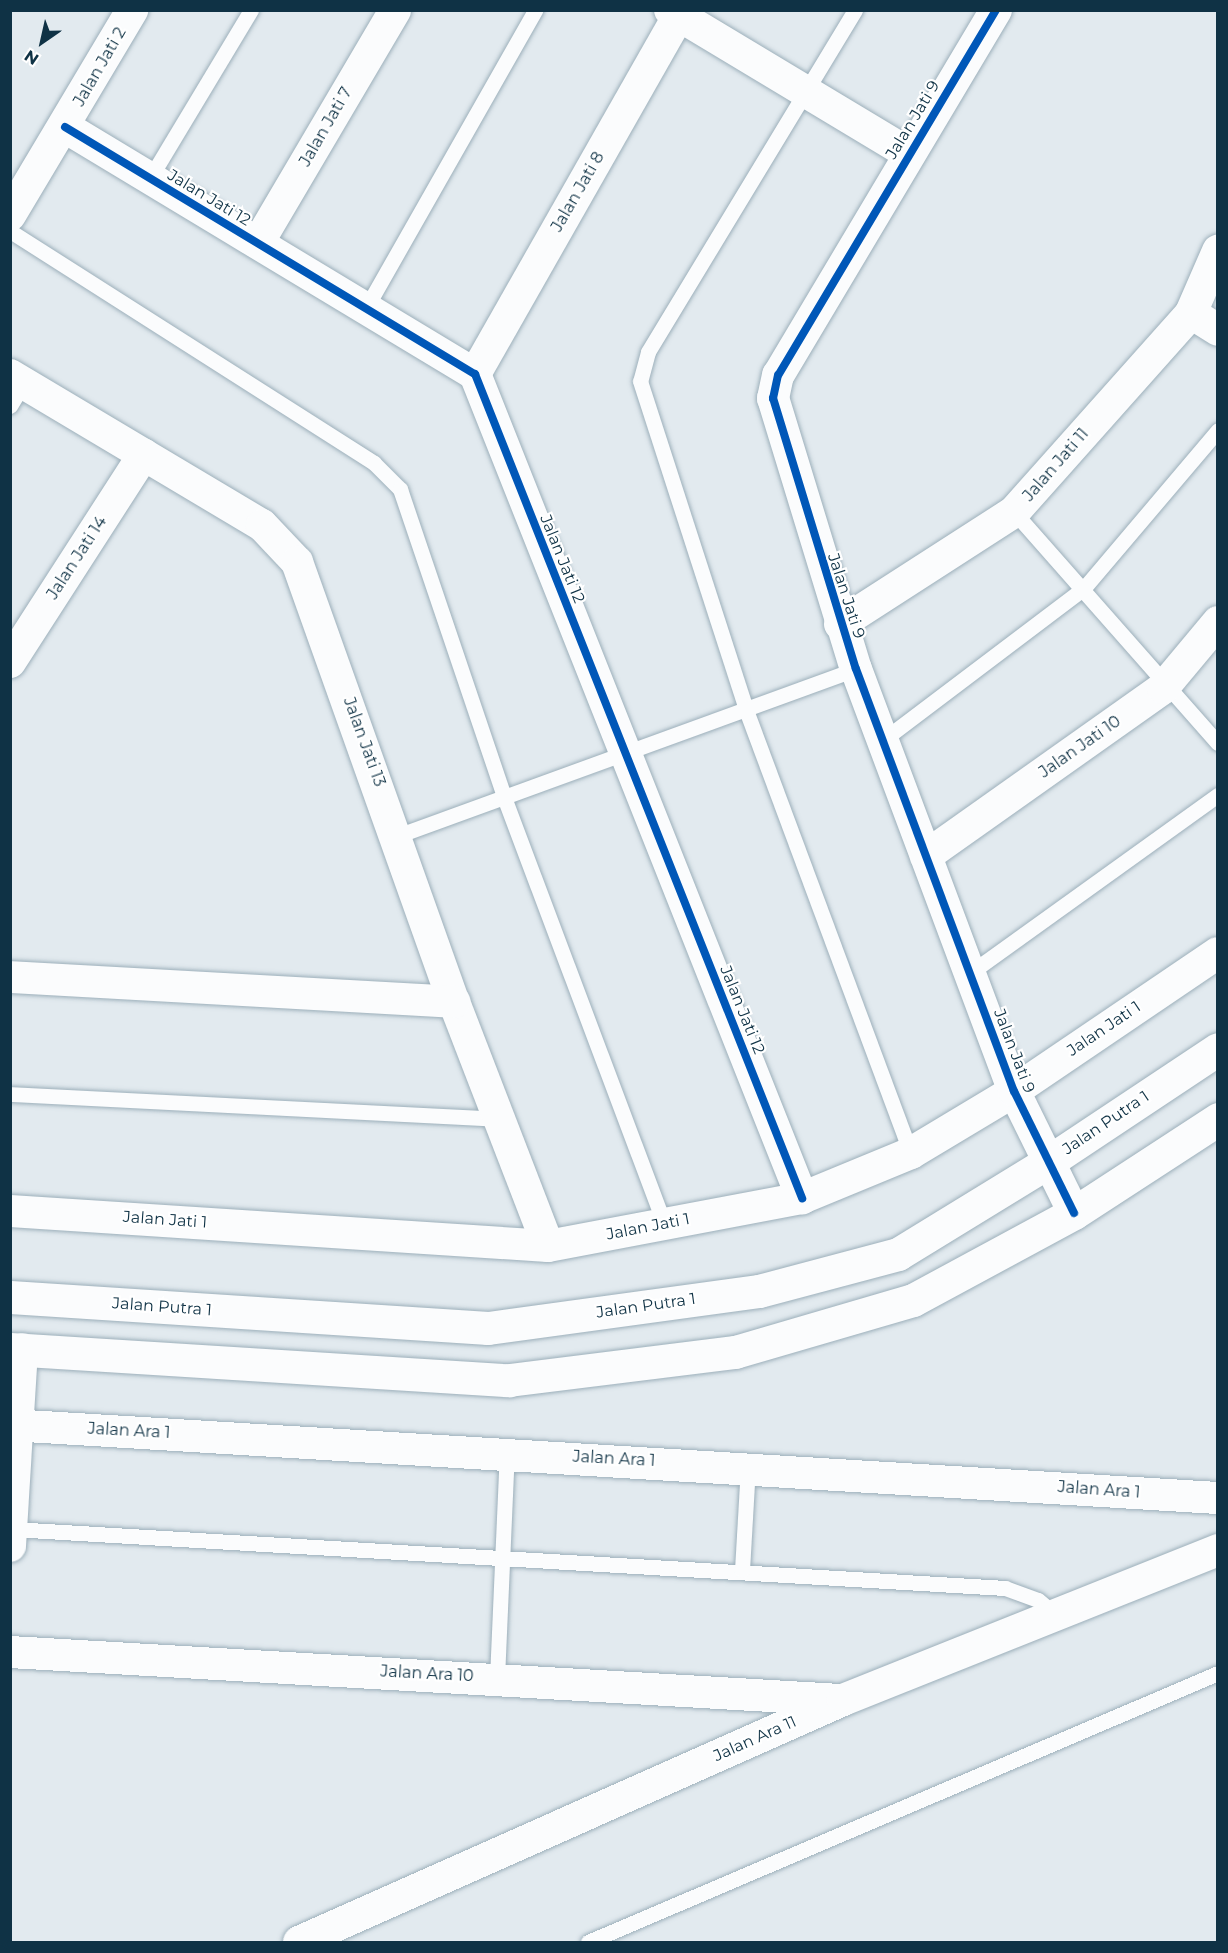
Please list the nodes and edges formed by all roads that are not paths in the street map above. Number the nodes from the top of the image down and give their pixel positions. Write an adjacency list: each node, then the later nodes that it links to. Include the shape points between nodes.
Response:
1 (132, 10): 9 (street, Jalan Jati 2)
2 (251, 10): 11 (lane)
3 (395, 10): 14 (street, Jalan Jati 7)
4 (535, 10): 16 (lane)
5 (855, 10): 8 (lane)
6 (996, 10): 10 (street, Jalan Jati 9)
7 (677, 12): 8 (street); 19 (street, Jalan Jati 8)
8 (806, 89): 10 (street); 30 (lane, via 648,352 640,381)
9 (65, 127): 11 (street, Jalan Jati 12); 12 (street, Jalan Jati 2)
10 (908, 153): 26 (street, Jalan Jati 9, via 774,386 776,410)
11 (150, 178): 14 (street, Jalan Jati 12)
12 (10, 215)
13 (10, 231): 35 (lane, via 389,474 407,505)
14 (258, 243): 16 (street, Jalan Jati 12)
15 (1218, 251): 17 (street, Jalan Jati 11)
16 (366, 308): 19 (street, Jalan Jati 12)
17 (1191, 313): 18 (street); 23 (street, Jalan Jati 11)
18 (1218, 330)
19 (475, 374): 33 (street, Jalan Jati 12)
20 (15, 388): 22 (street, Jalan Jati 13)
21 (1218, 430): 24 (lane)
22 (144, 454): 27 (street, Jalan Jati 14); 36 (street, Jalan Jati 13, via 262,525 297,562)
23 (1014, 513): 24 (lane); 26 (street, Jalan Jati 11)
24 (1084, 588): 29 (lane); 31 (lane)
25 (1218, 622): 29 (street, Jalan Jati 10)
26 (840, 624): 28 (street, Jalan Jati 9)
27 (10, 662)
28 (856, 669): 30 (lane); 31 (street, Jalan Jati 9)
29 (1167, 684): 32 (lane); 37 (street, Jalan Jati 10)
30 (746, 710): 33 (lane); 47 (lane)
31 (883, 740): 37 (street, Jalan Jati 9)
32 (1218, 742)
33 (626, 755): 35 (lane); 49 (street, Jalan Jati 12)
34 (1218, 795): 39 (lane)
35 (505, 800): 36 (lane); 52 (lane)
36 (397, 836): 41 (street, Jalan Jati 13)
37 (926, 856): 39 (street, Jalan Jati 9)
38 (1218, 953): 43 (street, Jalan Jati 1)
39 (970, 973): 43 (street, Jalan Jati 9)
40 (10, 977): 41 (street)
41 (454, 1002): 45 (street, Jalan Jati 13)
42 (1218, 1049): 48 (main road, Jalan Putra 1)
43 (1014, 1091): 47 (street, Jalan Jati 1); 48 (street, Jalan Jati 9)
44 (10, 1094): 45 (lane)
45 (499, 1119): 53 (street, Jalan Jati 13)
46 (1218, 1119): 51 (main road)
47 (911, 1153): 49 (street, Jalan Jati 1)
48 (1048, 1162): 51 (street, Jalan Jati 9); 54 (main road, Jalan Putra 1, via 898,1254 759,1291 488,1328)
49 (802, 1198): 52 (street, Jalan Jati 1)
50 (10, 1210): 53 (street, Jalan Jati 1)
51 (1074, 1213): 55 (main road, via 913,1300 735,1352 510,1380)
52 (664, 1224): 53 (street, Jalan Jati 1)
53 (548, 1246)
54 (10, 1297)
55 (16, 1349): 56 (street)
56 (14, 1425): 57 (street, Jalan Ara 1); 60 (street)
57 (507, 1453): 58 (street, Jalan Ara 1); 62 (lane)
58 (748, 1467): 59 (street, Jalan Ara 1); 63 (lane)
59 (1218, 1498)
60 (11, 1538): 62 (lane)
61 (1218, 1550): 64 (street, Jalan Ara 11)
62 (502, 1558): 63 (lane); 67 (lane)
63 (742, 1570): 64 (lane, via 1005,1588 1038,1600)
64 (1057, 1616): 68 (street, Jalan Ara 11)
65 (10, 1652): 67 (street, Jalan Ara 10)
66 (1218, 1673): 70 (lane)
67 (497, 1678): 68 (street, Jalan Ara 10)
68 (843, 1700): 69 (street, Jalan Ara 11)
69 (299, 1942)
70 (588, 1942)

